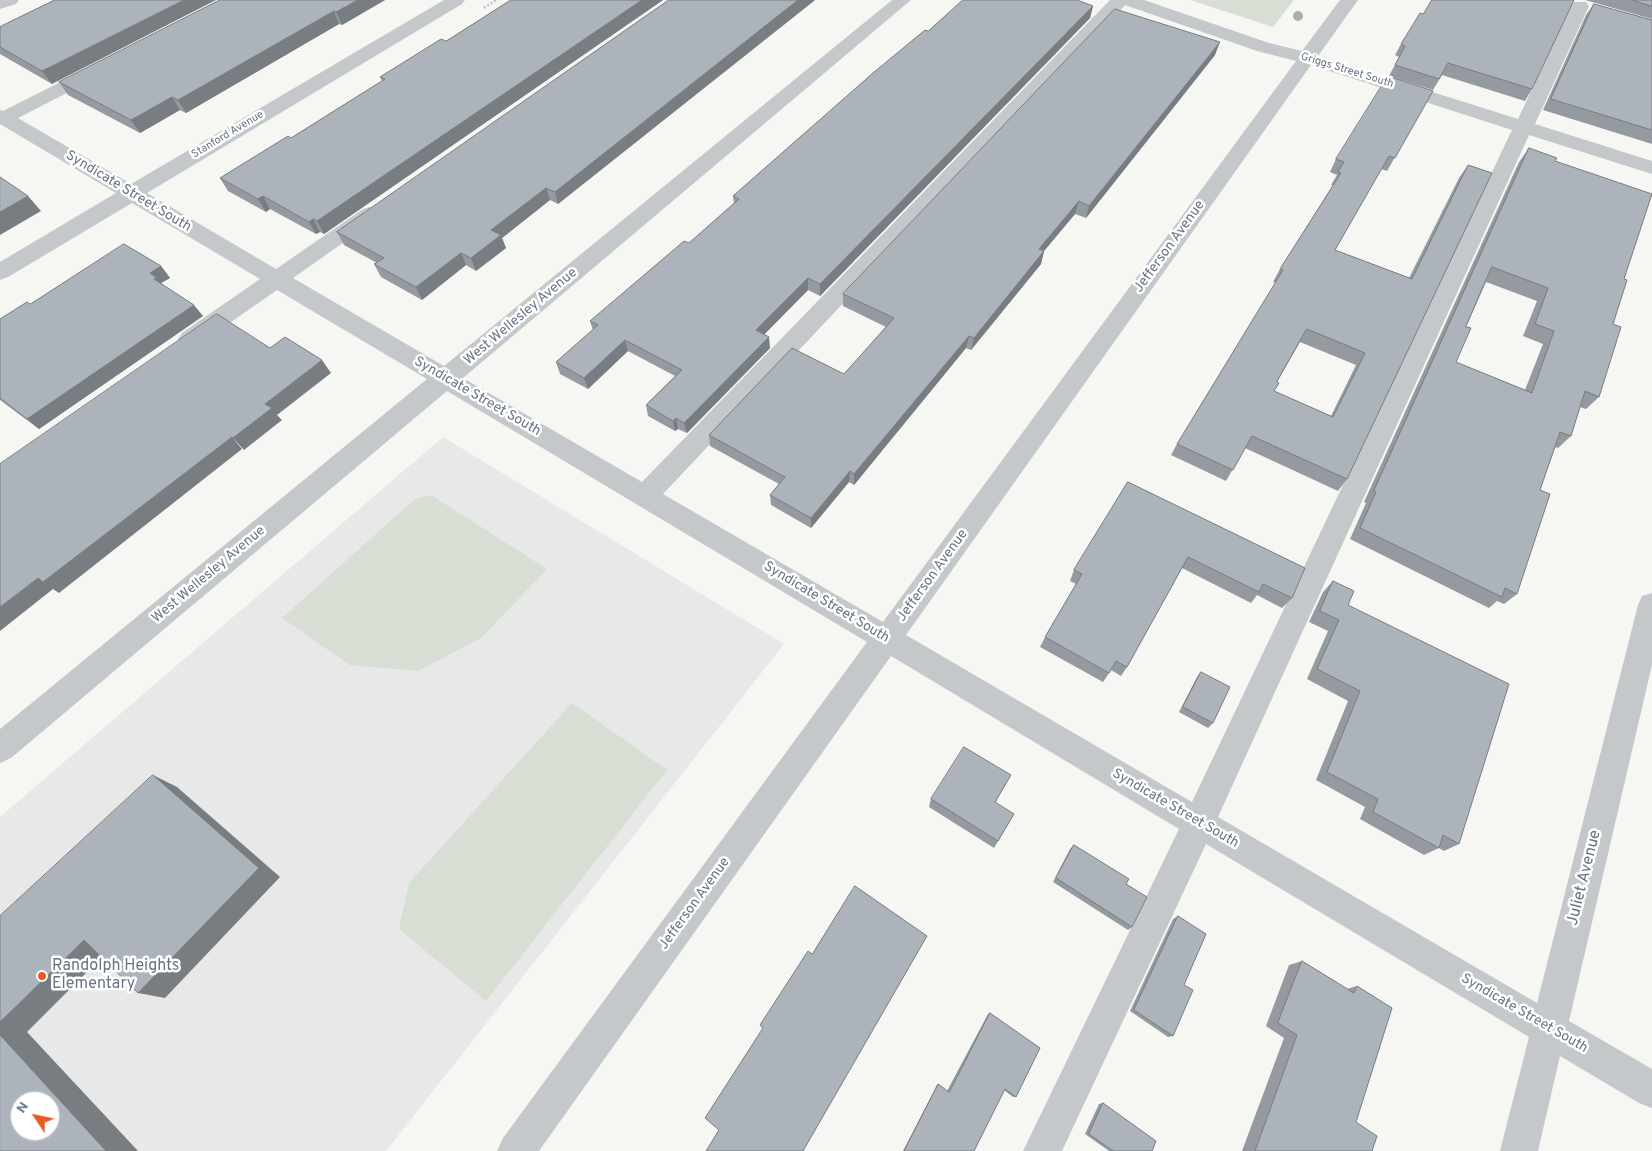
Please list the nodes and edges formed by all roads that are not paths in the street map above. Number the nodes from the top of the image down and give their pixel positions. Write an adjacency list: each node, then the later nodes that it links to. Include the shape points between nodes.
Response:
1 (10, 0): 7 (street)
2 (456, 0): 14 (street, Stanford Avenue)
3 (902, 0): 19 (street, West Wellesley Avenue)
4 (1120, 0): 20 (street)
5 (1127, 0): 9 (street, Griggs Street South, via 1264,47)
6 (1349, 0): 9 (street, Jefferson Avenue)
7 (0, 4)
8 (1582, 6): 12 (street)
9 (1307, 58): 12 (street, Griggs Street South); 22 (street, Jefferson Avenue)
10 (113, 62): 11 (street)
11 (2, 117): 14 (street, Syndicate Street South)
12 (1523, 127): 13 (street, Griggs Street South); 24 (street)
13 (1652, 168)
14 (131, 193): 16 (street, Stanford Avenue); 17 (street, Syndicate Street South)
15 (388, 201): 17 (street)
16 (0, 272)
17 (276, 279): 18 (street); 19 (street, Syndicate Street South)
18 (170, 353)
19 (446, 379): 20 (street, Syndicate Street South); 23 (street, West Wellesley Avenue)
20 (645, 496): 22 (street, Syndicate Street South)
21 (1652, 605): 25 (street, Juliet Avenue)
22 (887, 639): 24 (street, Syndicate Street South); 27 (street, Jefferson Avenue)
23 (0, 748)
24 (1199, 823): 25 (street, Syndicate Street South); 28 (street)
25 (1548, 1028): 26 (street, Syndicate Street South); 29 (street, Juliet Avenue)
26 (1652, 1090)
27 (516, 1151)
28 (1042, 1151)
29 (1519, 1151)

